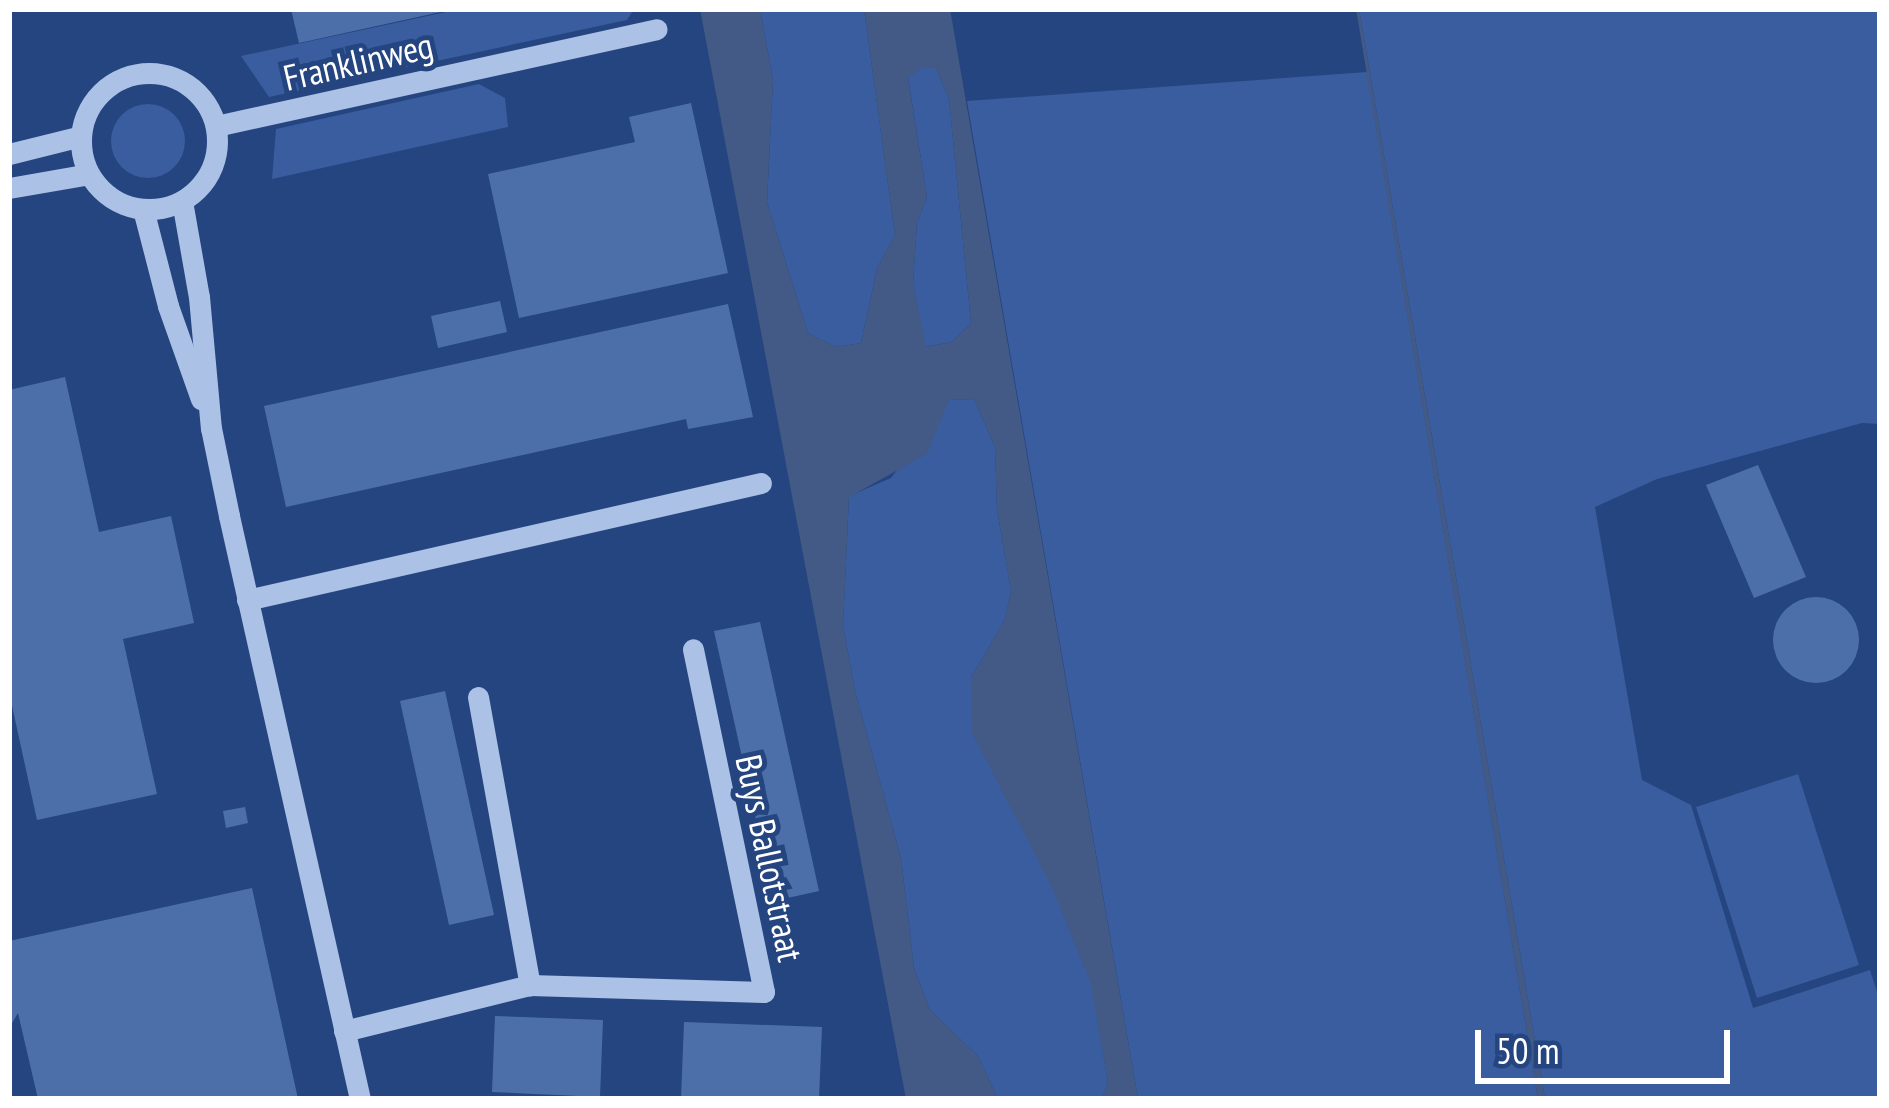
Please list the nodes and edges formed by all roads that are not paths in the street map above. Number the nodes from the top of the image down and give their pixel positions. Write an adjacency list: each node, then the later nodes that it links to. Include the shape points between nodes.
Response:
1 (656, 29): 2 (street, Franklinweg)
2 (216, 126): 3 (street, via 190,87 145,73 101,92); 7 (street, via 212,169)
3 (81, 136): 4 (street); 5 (street)
4 (9, 154)
5 (88, 174): 6 (street); 8 (street, via 111,199)
6 (9, 188)
7 (182, 201): 8 (street); 9 (street)
8 (143, 209): 9 (street)
9 (211, 428): 11 (street)
10 (761, 483): 11 (street)
11 (248, 600): 15 (street)
12 (693, 649): 14 (street, Buys Ballotstraat, via 764,992)
13 (478, 697): 14 (street)
14 (530, 985): 15 (street, Buys Ballotstraat)
15 (344, 1031): 16 (street)
16 (360, 1099)

